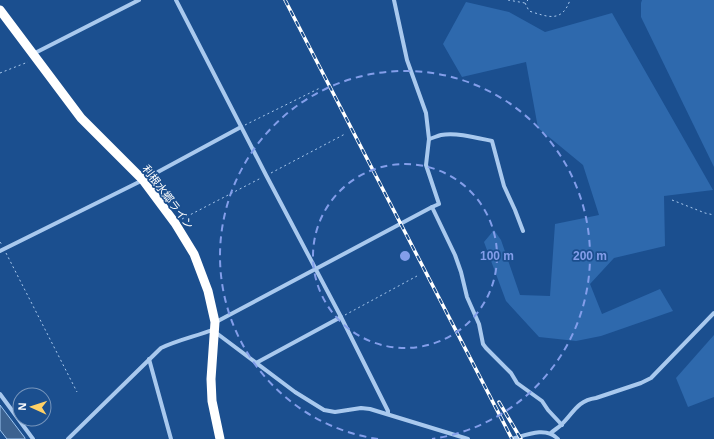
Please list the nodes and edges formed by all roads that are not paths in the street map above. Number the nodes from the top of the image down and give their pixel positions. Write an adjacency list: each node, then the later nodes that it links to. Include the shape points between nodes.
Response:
1 (139, 0): 5 (street)
2 (176, 0): 6 (street)
3 (394, 0): 7 (street, via 407,60 426,113)
4 (0, 10): 5 (highway, 利根水郷ライン)
5 (35, 57): 8 (highway, 利根水郷ライン, via 81,118)
6 (241, 127): 8 (street); 12 (street)
7 (429, 139): 9 (street, via 426,165 440,204); 10 (street, via 450,134 492,141 504,186)
8 (143, 180): 11 (street); 15 (highway, 利根水郷ライン, via 194,254 208,291)
9 (432, 208): 12 (street); 20 (street, via 455,255 467,297 479,324 483,344 517,383 542,401)
10 (523, 231)
11 (2, 250)
12 (315, 268): 14 (street); 15 (street)
13 (714, 313): 20 (street, via 651,378 589,399 578,405)
14 (341, 317): 17 (street); 19 (street)
15 (215, 328): 16 (street, via 161,348); 17 (street); 25 (highway, 利根水郷ライン, via 211,379 212,401)
16 (149, 359): 23 (street); 24 (street)
17 (256, 363): 19 (street, via 324,410 335,412 361,408)
18 (0, 394): 22 (street)
19 (388, 414): 26 (street)
20 (562, 425): 21 (street)
21 (551, 433): 27 (street, via 536,433); 28 (street)
22 (33, 439)
23 (68, 439)
24 (171, 439)
25 (220, 439)
26 (468, 439)
27 (512, 439)
28 (558, 439)

